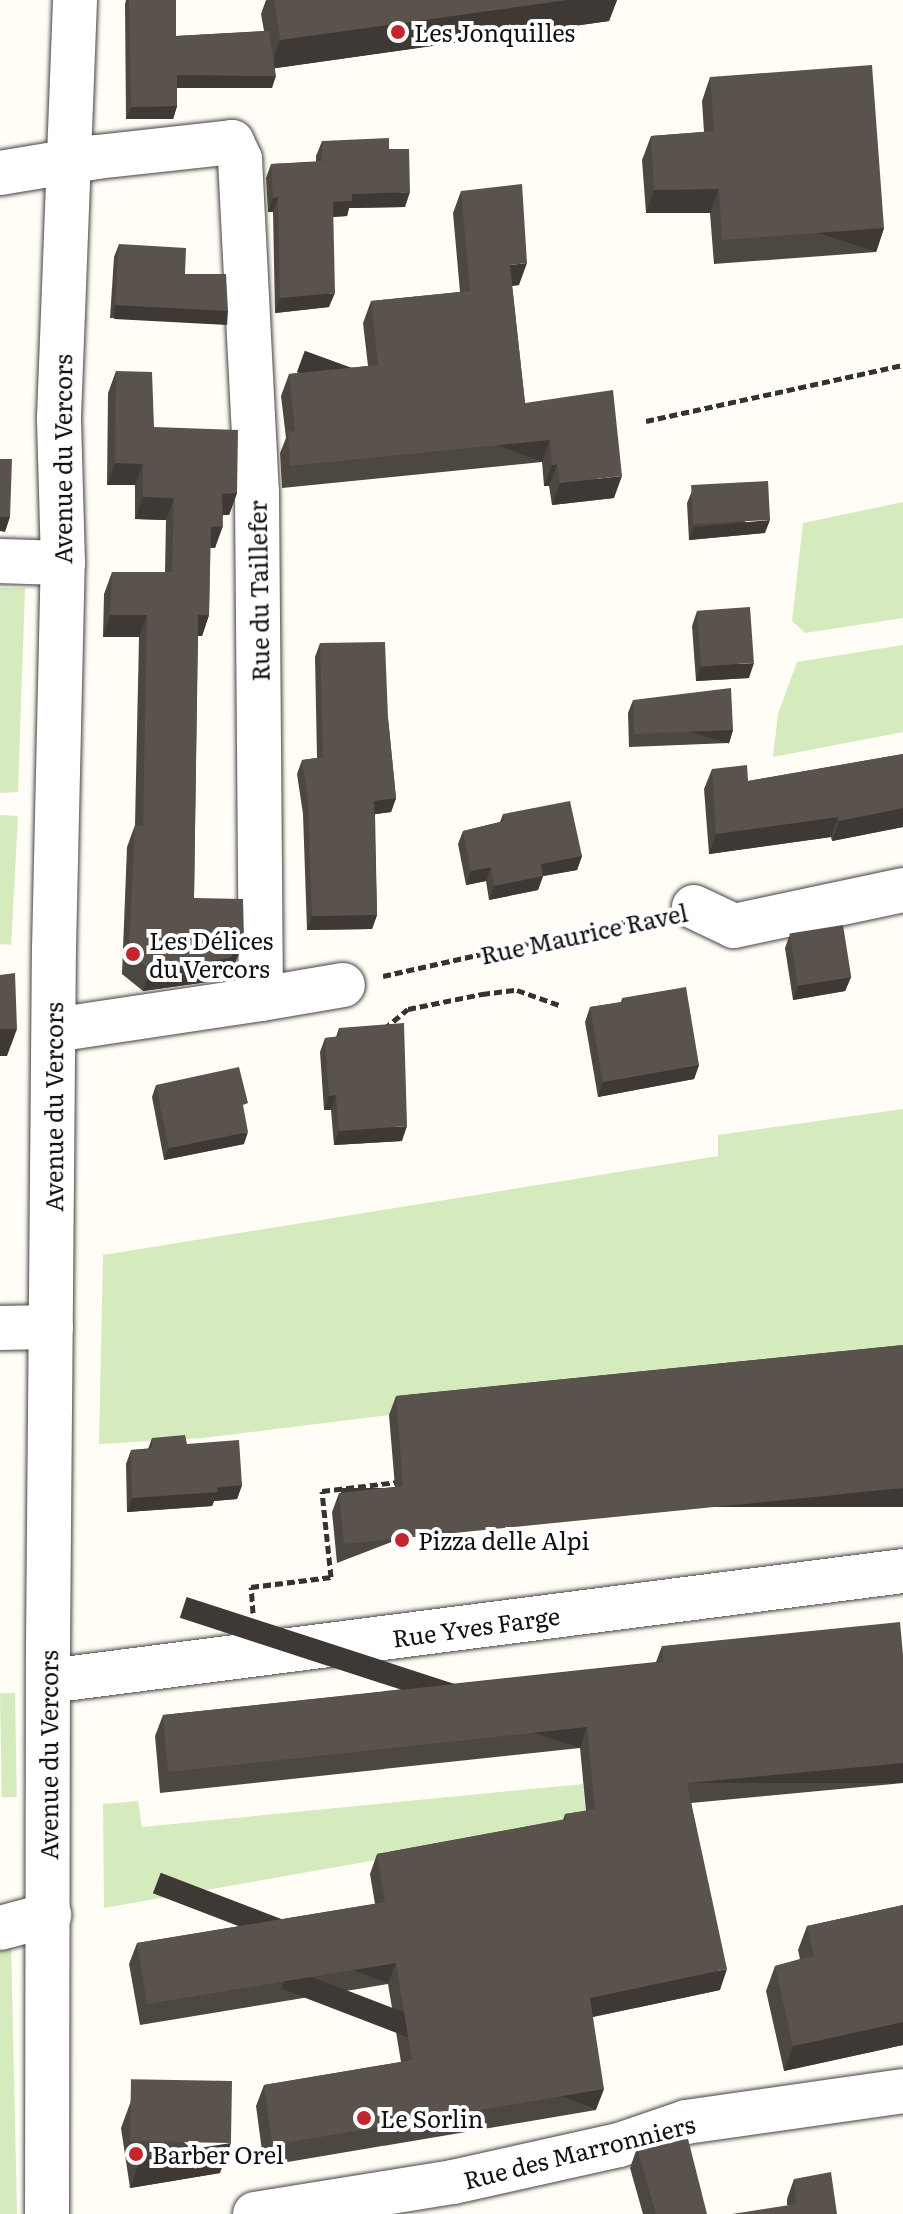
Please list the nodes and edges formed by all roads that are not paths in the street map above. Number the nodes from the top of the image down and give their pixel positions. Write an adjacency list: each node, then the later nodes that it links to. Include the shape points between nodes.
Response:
1 (75, 0): 2 (street, Avenue du Vercors)
2 (66, 162): 3 (street); 5 (street, Avenue du Vercors, via 59,417); 9 (street, Rue du Taillefer, via 232,142 240,159 257,492)
3 (0, 173)
4 (0, 561): 5 (street)
5 (63, 563): 10 (street, Avenue du Vercors)
6 (903, 890): 7 (street, Rue Maurice Ravel, via 734,926)
7 (694, 907)
8 (343, 985): 9 (street)
9 (261, 999): 10 (street)
10 (54, 1030): 11 (street, Avenue du Vercors)
11 (51, 1327): 12 (street); 14 (street, Avenue du Vercors)
12 (0, 1328)
13 (903, 1571): 14 (street, Rue Yves Farge)
14 (49, 1681): 15 (street, Avenue du Vercors)
15 (49, 1915): 16 (street); 18 (street, Avenue du Vercors)
16 (0, 1928)
17 (903, 2091): 19 (street, Rue des Marronniers, via 686,2122 619,2145 453,2182)
18 (47, 2214)
19 (255, 2214)

